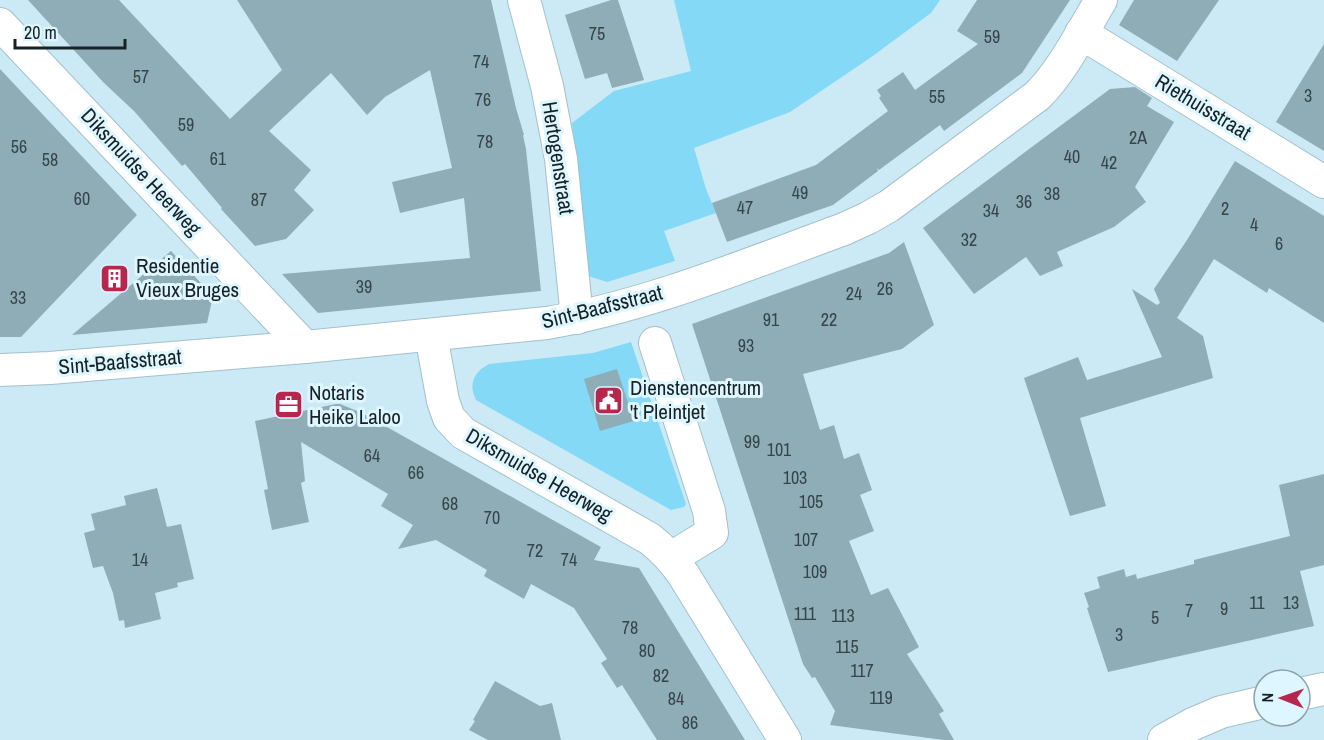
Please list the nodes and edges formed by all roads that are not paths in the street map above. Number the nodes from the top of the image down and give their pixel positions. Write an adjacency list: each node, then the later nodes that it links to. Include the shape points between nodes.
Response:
1 (524, 0): 6 (street, Hertogenstraat, via 561,159)
2 (1101, 0): 4 (street, Sint-Baafsstraat)
3 (0, 24): 9 (street, Diksmuidse Heerweg)
4 (1081, 33): 5 (street, Riethuisstraat); 6 (street, Sint-Baafsstraat, via 1047,87 1037,96 868,218 682,287)
5 (1324, 182)
6 (577, 318): 7 (street, Sint-Baafsstraat)
7 (431, 335): 9 (street, Sint-Baafsstraat); 11 (street, Diksmuidse Heerweg, via 443,400 449,418 463,433 650,540)
8 (655, 343): 11 (street, via 709,511 712,533)
9 (305, 347): 10 (street, Sint-Baafsstraat)
10 (0, 370)
11 (671, 558): 13 (street, Diksmuidse Heerweg)
12 (1252, 705): 14 (street, via 1221,712)
13 (785, 740)
14 (1164, 740)

